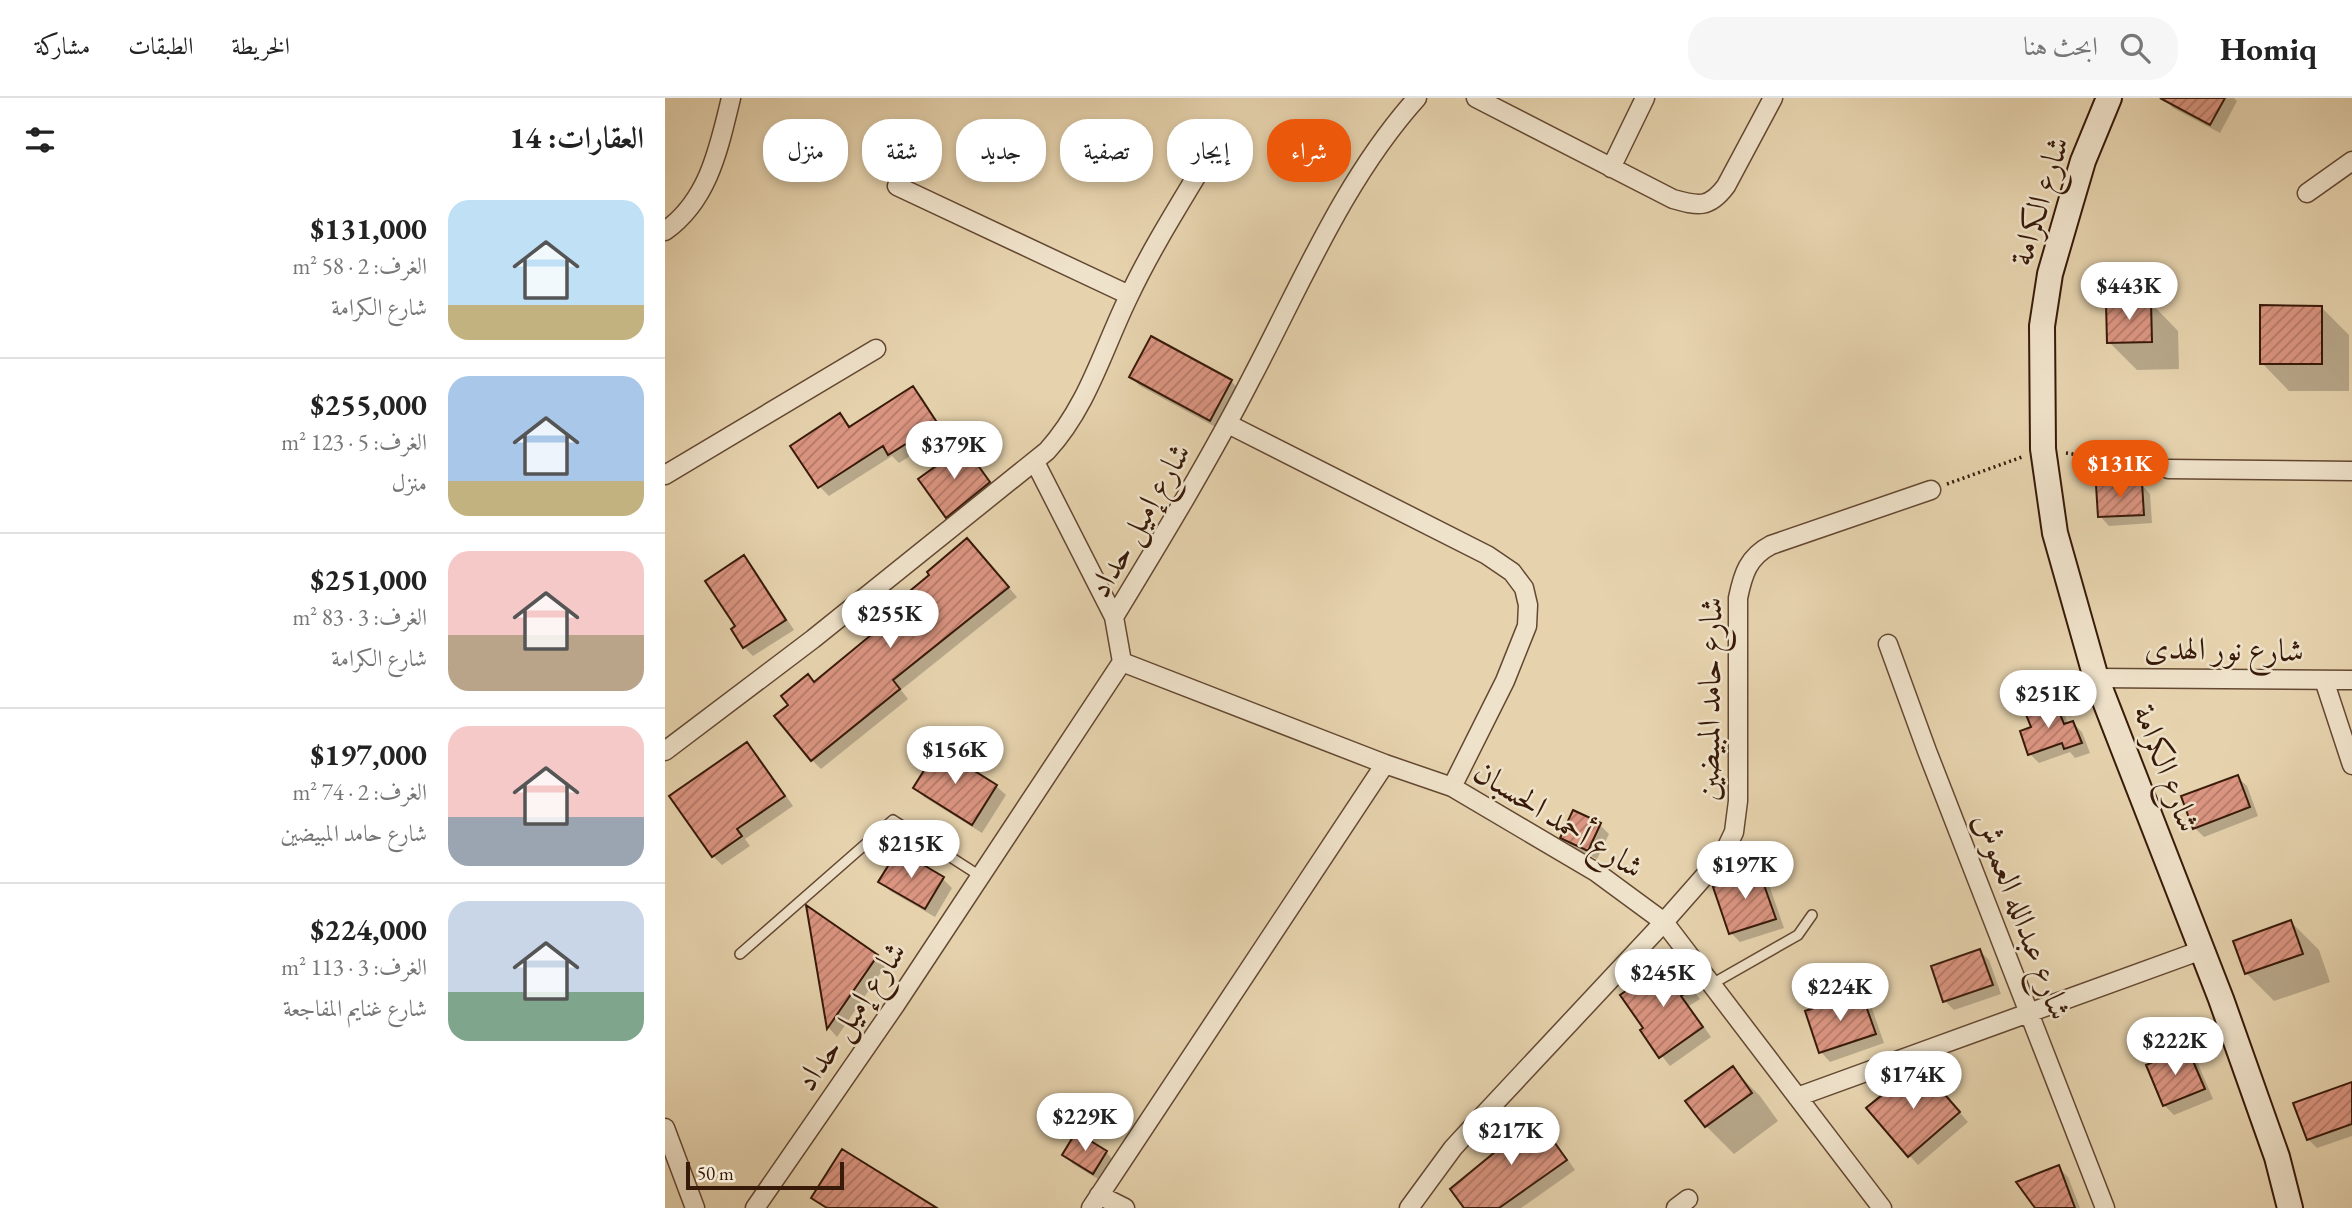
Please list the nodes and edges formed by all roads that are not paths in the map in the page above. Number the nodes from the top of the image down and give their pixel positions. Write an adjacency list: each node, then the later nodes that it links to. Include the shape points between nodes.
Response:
1 (731, 98): 12 (street, via 716,160 702,189)
2 (1417, 98): 15 (street, شارع إميل حداد, via 1371,157 1339,211)
3 (1476, 98): 8 (street)
4 (1645, 98): 8 (street)
5 (1773, 98): 8 (street, via 1726,186 1707,203 1673,199)
6 (2109, 98): 24 (street, شارع الكرامة, via 2083,161 2050,274 2042,326 2043,449 2055,533)
7 (2352, 161): 11 (street)
8 (1611, 168)
9 (1194, 182): 13 (street)
10 (897, 186): 13 (street)
11 (2307, 193)
12 (665, 231)
13 (1129, 295): 16 (street, via 1087,393 1062,433)
14 (876, 349): 19 (street)
15 (1228, 424): 21 (street, شارع إميل حداد); 30 (street, via 1487,555 1513,572 1524,588 1527,626)
16 (1035, 462): 21 (street); 27 (street)
17 (2168, 469): 18 (street)
18 (2352, 471)
19 (665, 475)
20 (1931, 489): 33 (street, شارع حامد المبيضين, via 1771,545 1750,560 1738,598 1734,832 1723,856)
21 (1114, 617): 23 (street, شارع إميل حداد)
22 (1888, 644): 37 (street, شارع عبدالله العموش)
23 (1122, 662): 28 (street, شارع أحمد الحسبان); 31 (street, شارع إميل حداد)
24 (2096, 678): 25 (street, شارع نور الهدى); 34 (street, شارع الكرامة)
25 (2324, 680): 26 (street, شارع نور الهدى); 29 (street)
26 (2352, 680)
27 (665, 751)
28 (1385, 764): 30 (street, شارع أحمد الحسبان); 40 (street)
29 (2352, 765)
30 (1452, 786): 33 (street, شارع أحمد الحسبان, via 1596,872)
31 (980, 876): 35 (lane, via 893,820); 42 (street, شارع إميل حداد)
32 (1812, 915): 36 (lane, via 1798,935)
33 (1664, 922): 36 (street, شارع أحمد الحسبان); 44 (street, شارع حامد المبيضين, via 1475,1123)
34 (2202, 950): 37 (street); 47 (street, شارع الكرامة, via 2277,1157)
35 (740, 954)
36 (1712, 984): 38 (street, شارع أحمد الحسبان)
37 (2028, 1013): 38 (street); 46 (street, شارع عبدالله العموش)
38 (1797, 1097): 45 (street, شارع أحمد الحسبان)
39 (665, 1128): 41 (street)
40 (1095, 1202): 43 (street)
41 (695, 1208)
42 (755, 1208)
43 (1125, 1208)
44 (1409, 1208)
45 (1882, 1208)
46 (2105, 1208)
47 (2290, 1208)

